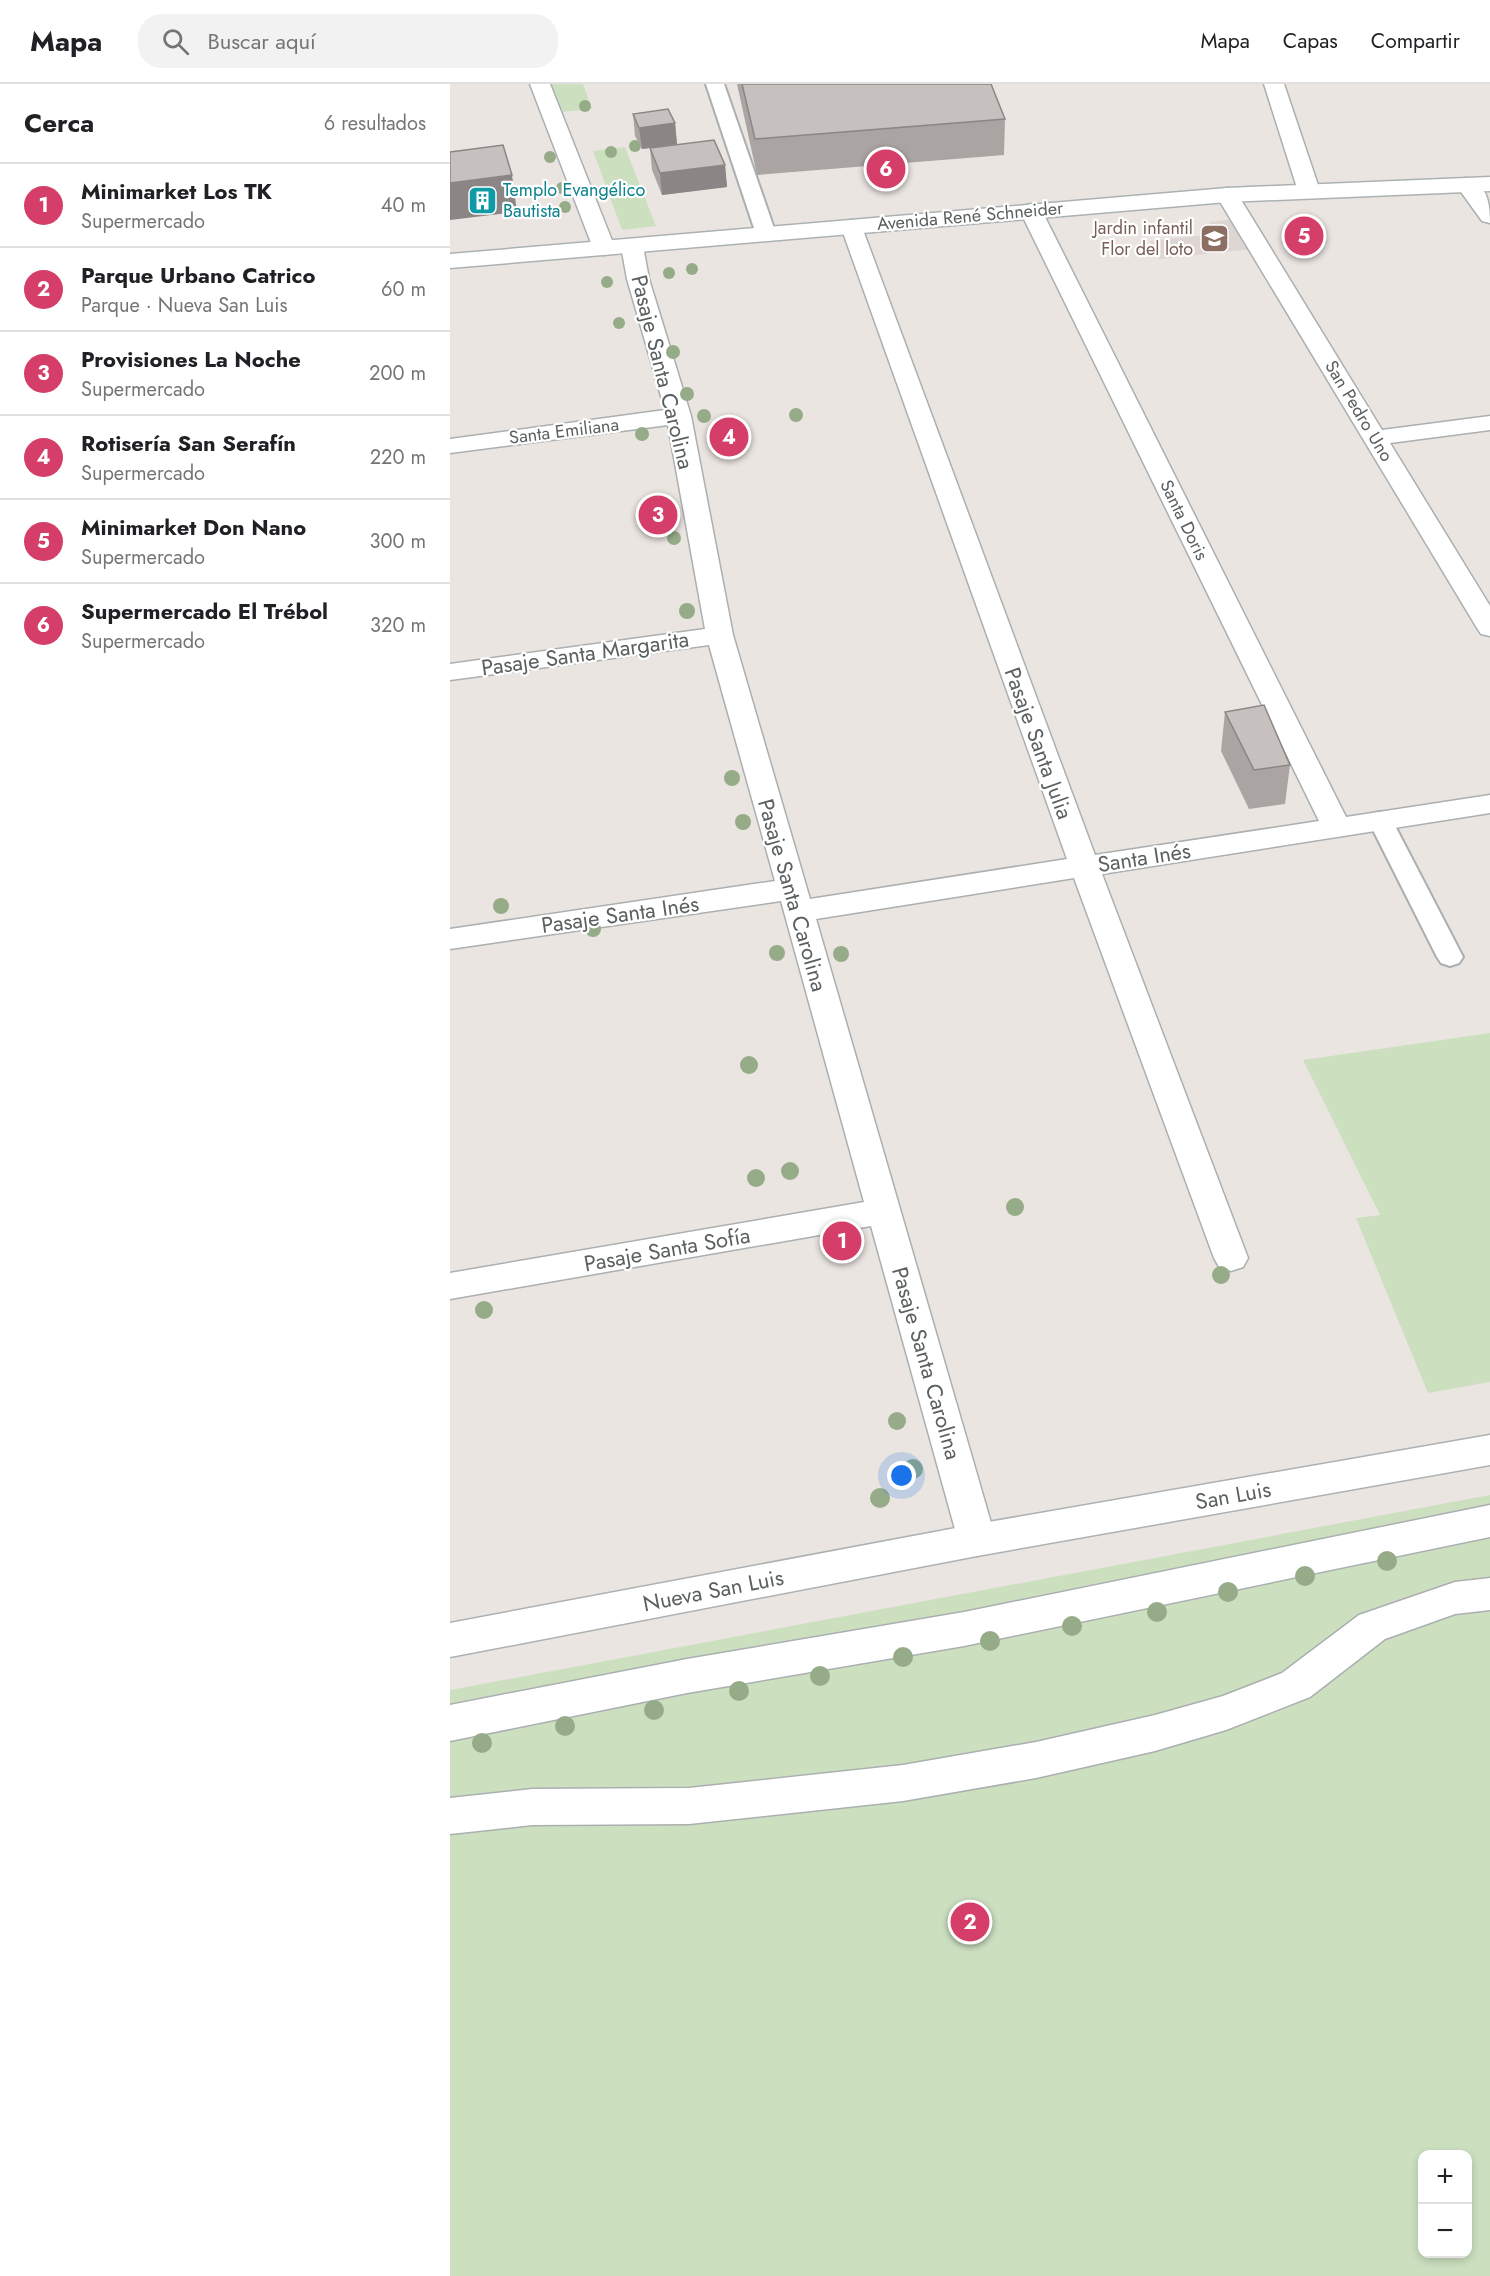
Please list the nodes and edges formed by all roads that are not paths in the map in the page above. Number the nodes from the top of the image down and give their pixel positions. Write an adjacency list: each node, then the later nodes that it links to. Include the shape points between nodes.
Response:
1 (540, 84): 12 (street, Pasaje Santa Carolina)
2 (715, 84): 11 (lane)
3 (1274, 84): 6 (street)
4 (1490, 184): 5 (street, Avenida René Schneider)
5 (1467, 185): 6 (street, Avenida René Schneider); 9 (street)
6 (1309, 191): 7 (street, Avenida René Schneider)
7 (1227, 195): 8 (street, Avenida René Schneider); 16 (street, San Pedro Uno)
8 (1031, 212): 10 (street, Avenida René Schneider); 23 (street, Santa Doris)
9 (1490, 216)
10 (852, 227): 11 (street, Avenida René Schneider); 24 (street, Pasaje Santa Julia)
11 (766, 234): 12 (street, Avenida René Schneider)
12 (618, 247): 13 (street, Avenida René Schneider); 14 (street, Pasaje Santa Carolina, via 638,279)
13 (450, 261)
14 (679, 416): 17 (street, Santa Emiliana); 19 (street, Pasaje Santa Carolina)
15 (1490, 423): 16 (street)
16 (1375, 438): 18 (street, San Pedro Uno)
17 (450, 446)
18 (1486, 613)
19 (720, 635): 20 (street, Pasaje Santa Margarita); 25 (street, Pasaje Santa Carolina)
20 (450, 672)
21 (1490, 804): 22 (street, Santa Inés)
22 (1380, 820): 23 (street, Santa Inés); 27 (lane)
23 (1337, 828): 24 (street, Santa Inés)
24 (1084, 866): 25 (street, Santa Inés); 29 (street, Pasaje Santa Julia)
25 (794, 900): 26 (street, Pasaje Santa Inés); 28 (street, Pasaje Santa Carolina)
26 (450, 939)
27 (1450, 957)
28 (884, 1211): 30 (street, Pasaje Santa Sofía); 33 (street, Pasaje Santa Carolina)
29 (1231, 1258)
30 (450, 1286)
31 (1490, 1450): 33 (street, San Luis)
32 (1490, 1521): 36 (street, via 964,1629 687,1676)
33 (977, 1540): 35 (street, Nueva San Luis)
34 (1490, 1594): 37 (street, via 1455,1598 1372,1627 1296,1685 1226,1713 1036,1760 903,1784 689,1806 532,1807)
35 (450, 1640)
36 (450, 1723)
37 (450, 1816)

